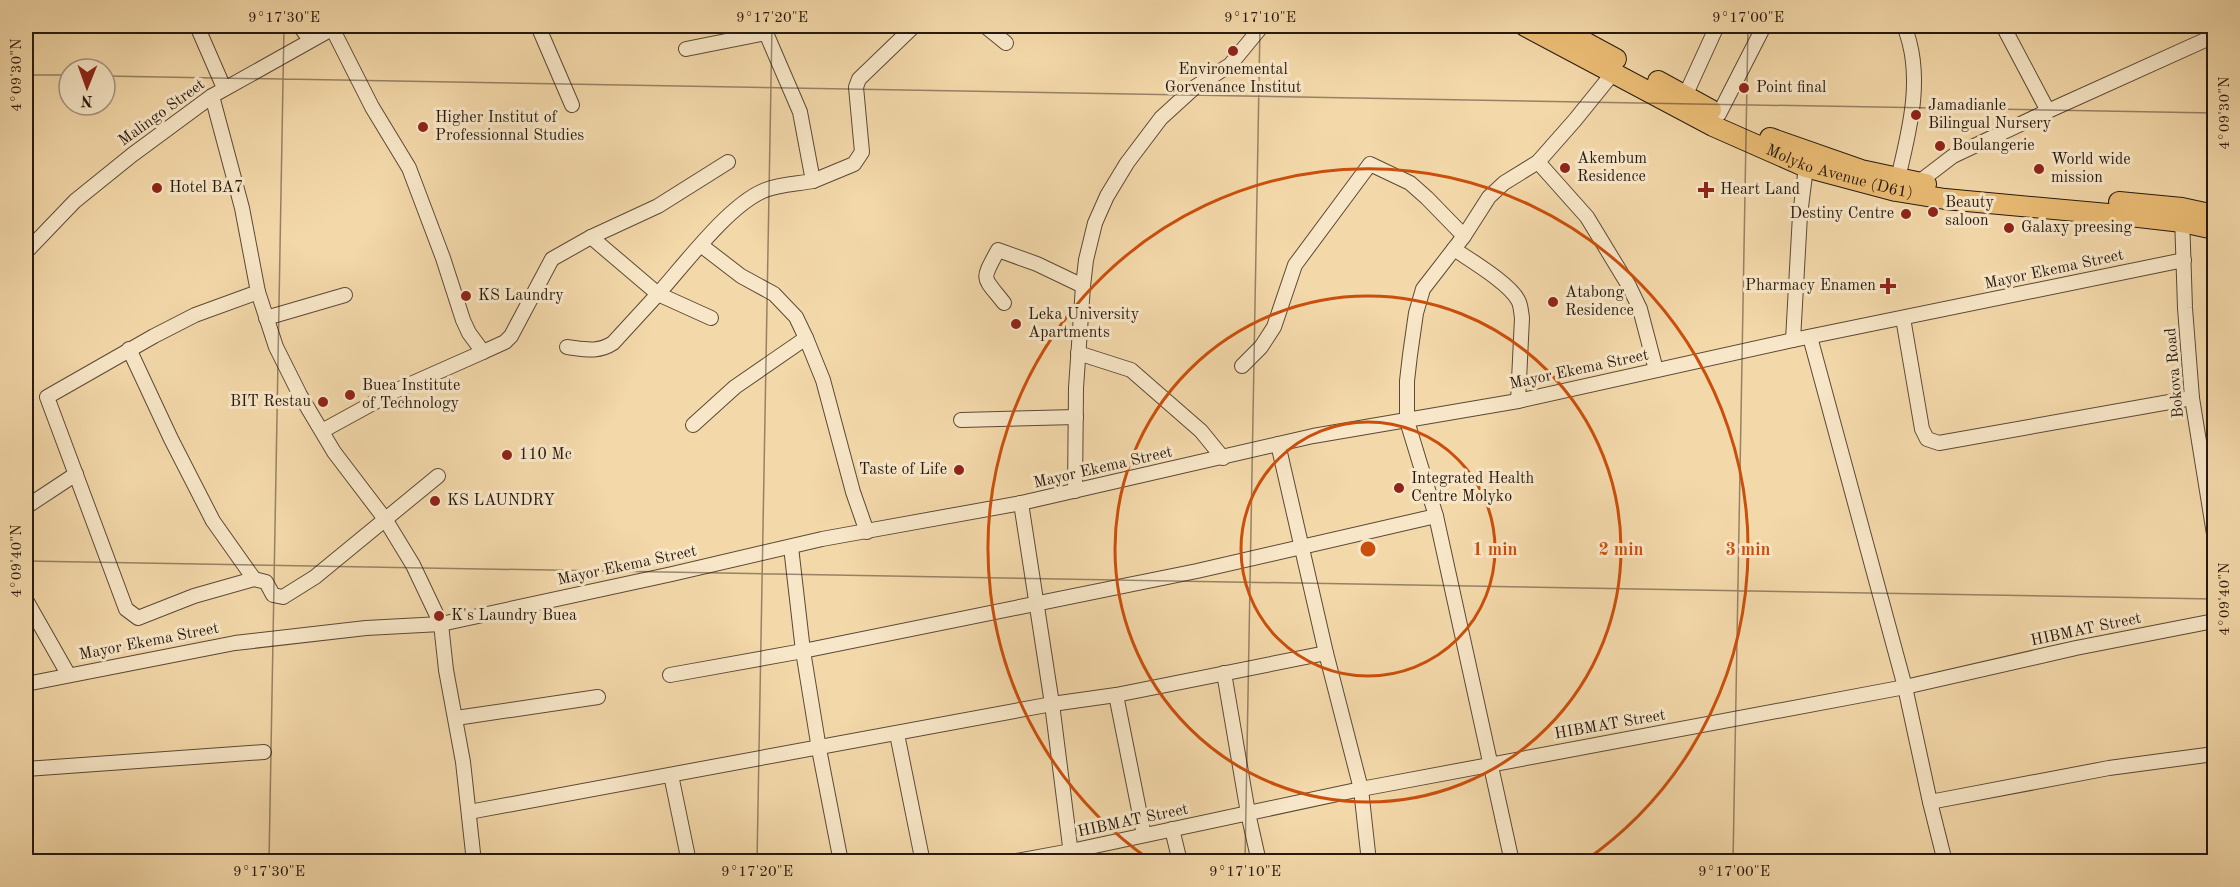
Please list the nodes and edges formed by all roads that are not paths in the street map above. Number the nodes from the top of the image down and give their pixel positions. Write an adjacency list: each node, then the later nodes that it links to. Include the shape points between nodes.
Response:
1 (197, 26): 21 (street)
2 (300, 26): 17 (street)
3 (538, 26): 24 (street)
4 (914, 26): 31 (street, via 859,79 859,157 854,164)
5 (985, 26): 18 (street)
6 (1262, 26): 42 (street, via 1224,70 1195,87 1161,117 1127,164 1095,223)
7 (1526, 26): 20 (highway, Molyko Avenue (D61))
8 (1555, 26): 23 (highway, Molyko Avenue (D61))
9 (1717, 26): 23 (street)
10 (1764, 26): 26 (street)
11 (1904, 26): 30 (street, via 1910,39 1914,89)
12 (2003, 26): 25 (street)
13 (2210, 26): 16 (street)
14 (334, 27): 17 (street, Malingo Street); 55 (street, via 372,107 409,168 463,320)
15 (765, 29): 19 (street); 31 (street, via 800,112)
16 (2214, 35): 25 (street)
17 (310, 40): 21 (street, Malingo Street)
18 (1006, 44)
19 (686, 49)
20 (1613, 73): 28 (street); 29 (highway, Molyko Avenue (D61), via 1713,126)
21 (224, 88): 22 (street, Malingo Street)
22 (212, 96): 40 (street, Malingo Street, via 75,201); 43 (street, via 242,208)
23 (1685, 96): 26 (highway, Molyko Avenue (D61))
24 (572, 105)
25 (2048, 111): 32 (street, via 1953,156)
26 (1719, 114): 30 (highway, Molyko Avenue (D61), via 1808,152)
27 (728, 162): 37 (street, via 658,206)
28 (1538, 162): 36 (street, via 1489,197); 58 (street, via 1587,217 1629,286 1640,309)
29 (1806, 167): 33 (highway, Molyko Avenue (D61), via 1896,191 1945,199); 52 (street)
30 (1898, 178): 32 (highway, Molyko Avenue (D61))
31 (813, 181): 38 (street, via 772,188 753,196 731,213)
32 (1919, 182): 33 (highway, Molyko Avenue (D61))
33 (2182, 215): 34 (highway); 35 (highway); 41 (street, Bokova Road)
34 (2214, 215)
35 (2214, 229)
36 (1464, 236): 39 (street); 57 (street, via 1410,183 1370,164 1295,265 1274,327)
37 (591, 237): 44 (street); 55 (street, via 552,259 511,336)
38 (702, 246): 44 (street); 51 (street, via 741,276 774,294 796,317)
39 (1454, 249): 60 (street, via 1517,297 1522,318); 63 (street, via 1423,289 1416,313 1407,381)
40 (26, 252)
41 (2184, 260): 49 (street, Mayor Ekema Street); 59 (street, Bokova Road)
42 (1083, 286): 46 (street, via 998,250 985,279); 56 (street)
43 (258, 292): 47 (street); 54 (street, via 195,315)
44 (658, 294): 48 (street); 53 (street, via 605,348)
45 (345, 295): 47 (street)
46 (1004, 303)
47 (266, 318): 65 (street, via 276,347)
48 (711, 318)
49 (1903, 318): 50 (street, Mayor Ekema Street); 59 (street, via 1922,429 1927,439 1939,443)
50 (1810, 337): 52 (street, Mayor Ekema Street); 90 (street)
51 (806, 338): 64 (street, via 735,387); 75 (street, via 824,380)
52 (1793, 340): 58 (street, Mayor Ekema Street)
53 (567, 347)
54 (129, 349): 68 (street, via 47,397); 79 (street, via 213,521)
55 (483, 352): 65 (street, via 395,391)
56 (1078, 353): 61 (street); 67 (street, via 1131,370 1201,431)
57 (1242, 366)
58 (1656, 370): 60 (street, Mayor Ekema Street)
59 (2192, 398): 76 (street, Bokova Road)
60 (1518, 401): 63 (street, Mayor Ekema Street)
61 (1076, 417): 62 (street); 70 (street)
62 (961, 420)
63 (1407, 421): 66 (street, Mayor Ekema Street); 73 (street)
64 (693, 425)
65 (322, 431): 74 (street)
66 (1278, 444): 67 (street, Mayor Ekema Street); 78 (street)
67 (1223, 458): 70 (street, Mayor Ekema Street)
68 (76, 474): 72 (street); 79 (street, via 126,609 138,618 194,596)
69 (438, 476): 74 (street)
70 (1076, 491): 71 (street, Mayor Ekema Street)
71 (1021, 503): 75 (street, Mayor Ekema Street); 81 (street)
72 (26, 507)
73 (1436, 516): 78 (street); 99 (street)
74 (385, 519): 79 (street, via 315,577 283,597 273,595 266,582); 83 (street, via 420,576)
75 (867, 532): 77 (street, Mayor Ekema Street)
76 (2214, 534)
77 (791, 547): 83 (street, Mayor Ekema Street); 84 (street)
78 (1301, 548): 81 (street); 85 (street)
79 (254, 579)
80 (26, 600): 87 (street)
81 (1036, 605): 84 (street); 93 (street)
82 (2214, 621): 90 (street, HIBMAT Street)
83 (441, 624): 87 (street, Mayor Ekema Street, via 235,643); 94 (street)
84 (803, 651): 88 (street); 96 (street)
85 (1326, 652): 86 (street); 102 (street)
86 (1224, 673): 91 (street); 105 (street)
87 (68, 674): 89 (street, Mayor Ekema Street)
88 (670, 675)
89 (26, 684)
90 (1905, 687): 99 (street, HIBMAT Street); 103 (street)
91 (1116, 695): 93 (street); 107 (street)
92 (598, 697): 94 (street)
93 (1052, 704): 95 (street); 109 (street)
94 (456, 718): 104 (street)
95 (897, 734): 96 (street); 108 (street)
96 (819, 749): 101 (street); 112 (street)
97 (264, 752): 100 (street)
98 (2214, 754): 103 (street, via 2109,768)
99 (1489, 764): 102 (street, HIBMAT Street); 117 (street)
100 (26, 769)
101 (671, 775): 104 (street); 111 (street)
102 (1361, 789): 105 (street, HIBMAT Street); 116 (street)
103 (1930, 802): 118 (street)
104 (469, 812): 110 (street)
105 (1248, 813): 106 (street, HIBMAT Street); 115 (street)
106 (1172, 829): 107 (street, HIBMAT Street); 114 (street)
107 (1144, 835): 109 (street, HIBMAT Street)
108 (921, 853)
109 (1071, 856): 113 (street, HIBMAT Street)
110 (474, 861)
111 (689, 861)
112 (841, 861)
113 (1011, 861)
114 (1180, 861)
115 (1259, 861)
116 (1369, 861)
117 (1512, 861)
118 (1945, 861)

